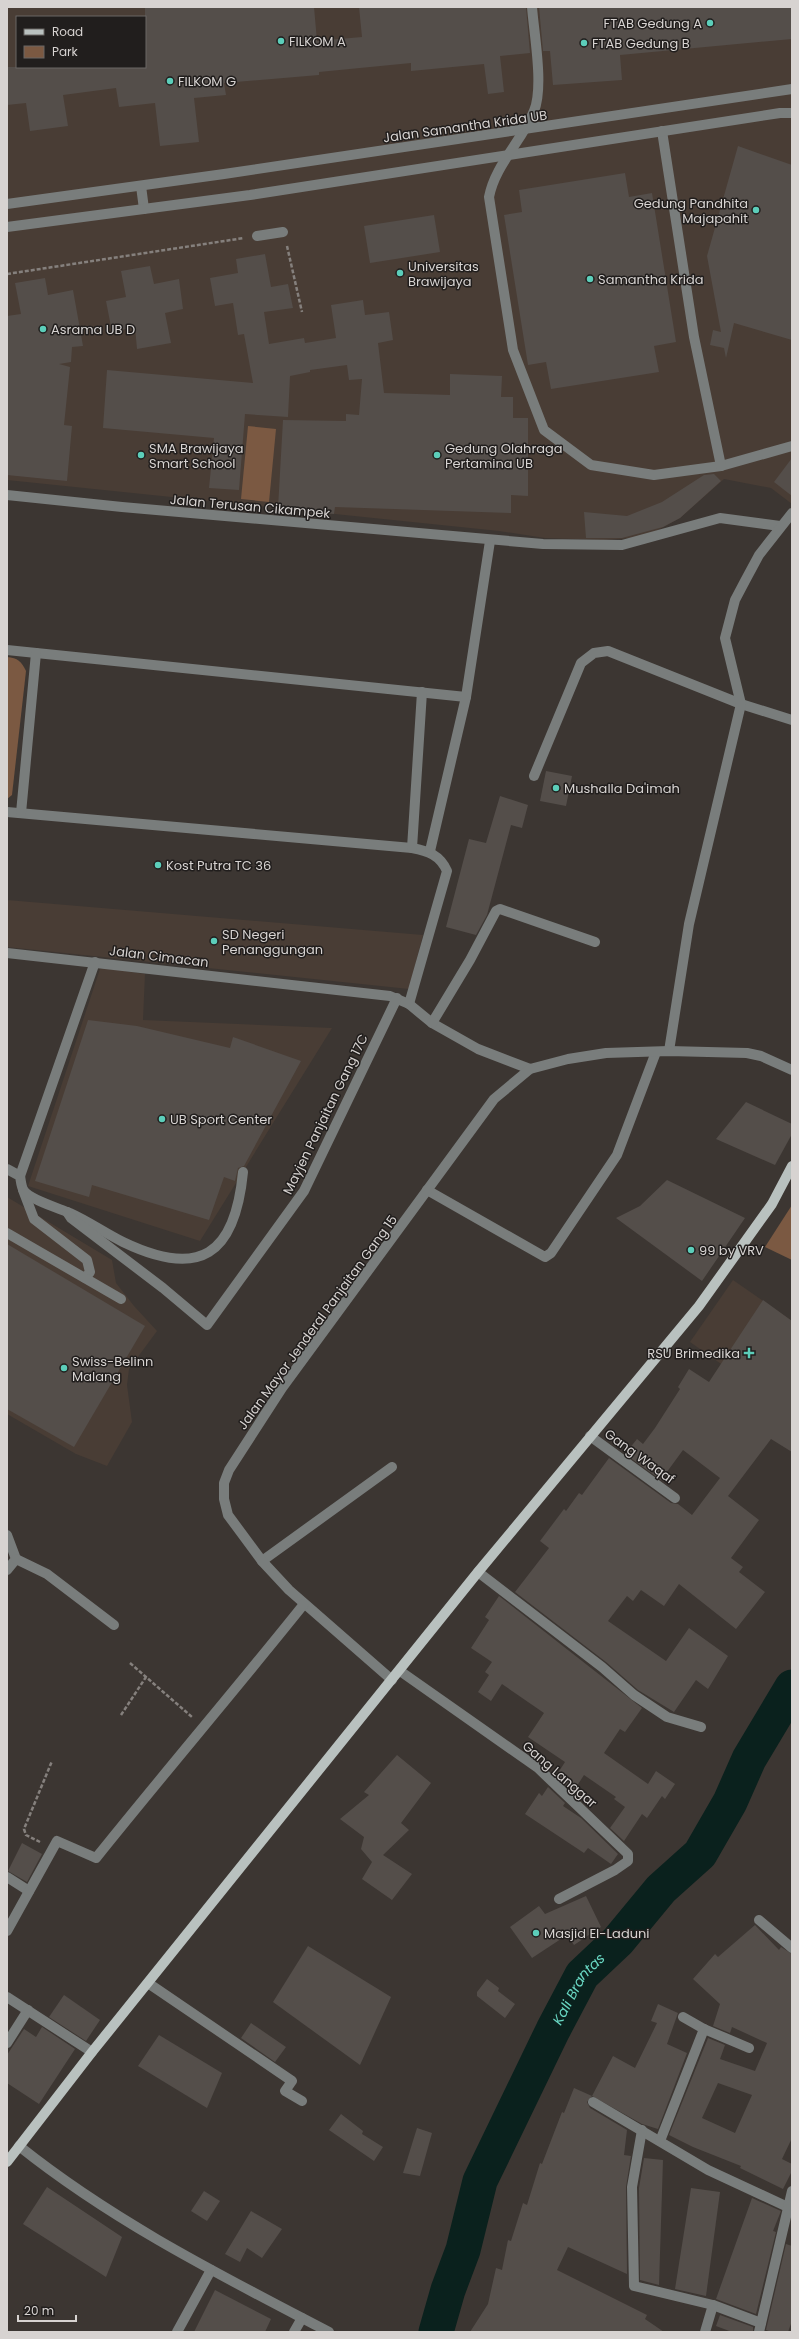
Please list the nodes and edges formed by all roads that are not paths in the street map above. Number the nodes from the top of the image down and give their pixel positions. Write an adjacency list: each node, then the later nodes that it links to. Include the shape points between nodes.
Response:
1 (532, 7): 4 (street, via 538,93 535,109)
2 (792, 89): 4 (street, Jalan Samantha Krida UB)
3 (792, 113): 5 (street)
4 (525, 130): 6 (street); 7 (street, Jalan Samantha Krida UB)
5 (662, 131): 6 (street); 14 (street, via 694,337)
6 (508, 156): 9 (street, via 250,196); 14 (street, via 490,189 489,197 513,350 544,430 590,464 654,475)
7 (141, 186): 8 (street, Jalan Samantha Krida UB); 9 (street)
8 (7, 204)
9 (144, 209): 10 (street)
10 (7, 227)
11 (283, 232): 12 (street)
12 (257, 236)
13 (792, 446): 14 (street)
14 (721, 466)
15 (7, 494): 18 (street, Jalan Terusan Cikampek)
16 (792, 513): 17 (street)
17 (780, 526): 18 (street, Jalan Terusan Cikampek, via 720,518 622,545); 23 (street, via 759,555 735,600 725,638)
18 (490, 541): 22 (street)
19 (7, 650): 20 (street)
20 (36, 653): 21 (street); 27 (street)
21 (422, 692): 22 (street); 28 (street)
22 (466, 696): 29 (street)
23 (741, 704): 24 (street); 25 (street, via 608,651 594,653 581,663); 37 (street, via 689,924)
24 (792, 720)
25 (534, 776)
26 (7, 812): 27 (street)
27 (21, 813): 28 (street)
28 (412, 848): 29 (street)
29 (430, 851): 34 (street, via 444,864 446,871)
30 (595, 942): 35 (street, via 500,909 496,911)
31 (7, 953): 32 (street)
32 (95, 962): 33 (street, Jalan Cimacan); 43 (street, Jalan Cimacan)
33 (397, 998): 34 (street); 46 (street, Mayjen Panjaitan Gang 17C, via 304,1191 207,1325 71,1218)
34 (408, 1004): 35 (street)
35 (432, 1023): 38 (street, via 478,1049)
36 (656, 1052): 37 (street); 38 (street, via 606,1053); 45 (street, via 617,1155 551,1253 545,1257)
37 (669, 1052): 39 (street, via 761,1056)
38 (530, 1069): 45 (street, Jalan Mayor Jenderal Panjaitan Gang 15, via 494,1099)
39 (792, 1070)
40 (792, 1166): 50 (main road, via 772,1204 699,1306)
41 (7, 1169): 43 (street)
42 (243, 1172): 46 (street, via 240,1203 234,1222 223,1241 204,1255 185,1260 150,1253 123,1242)
43 (20, 1176): 44 (street)
44 (24, 1190): 46 (street, via 31,1196); 48 (street, via 34,1219 87,1260 90,1272)
45 (427, 1190): 55 (street, Jalan Mayor Jenderal Panjaitan Gang 15, via 282,1388 229,1470 224,1483 228,1515)
46 (68, 1212)
47 (7, 1233): 48 (street)
48 (85, 1278): 49 (street)
49 (121, 1299)
50 (590, 1436): 52 (street, Gang Waqaf); 57 (main road)
51 (392, 1467): 55 (street)
52 (675, 1498)
53 (7, 1535): 54 (street)
54 (16, 1559): 56 (street); 59 (street, via 47,1574)
55 (262, 1561): 58 (street, Jalan Mayor Jenderal Panjaitan Gang 15)
56 (7, 1570)
57 (478, 1572): 60 (main road); 62 (street, via 667,1717)
58 (304, 1604): 61 (street, Jalan Mayor Jenderal Panjaitan Gang 15); 64 (street, via 96,1858 57,1841)
59 (114, 1625)
60 (400, 1671): 61 (main road); 65 (street, Gang Langgar, via 538,1768 628,1854 628,1861)
61 (392, 1680): 69 (main road)
62 (701, 1727)
63 (7, 1877): 64 (street)
64 (29, 1891): 67 (street)
65 (559, 1899)
66 (759, 1920): 68 (street)
67 (7, 1930)
68 (792, 1948)
69 (148, 1983): 76 (main road); 77 (street, via 292,2081 285,2091)
70 (7, 1997): 71 (street)
71 (28, 2010): 74 (street); 76 (street)
72 (683, 2017): 73 (street)
73 (704, 2029): 75 (street); 80 (street)
74 (7, 2043)
75 (749, 2048)
76 (92, 2052): 81 (main road)
77 (302, 2100)
78 (593, 2102): 79 (street)
79 (642, 2130): 80 (street); 86 (street, via 632,2187 634,2286)
80 (660, 2140): 84 (street, via 708,2170)
81 (19, 2146): 82 (main road); 85 (street, via 96,2203)
82 (7, 2162)
83 (792, 2191): 84 (street)
84 (790, 2208): 88 (street)
85 (211, 2270): 87 (street); 89 (street)
86 (713, 2305): 88 (street); 92 (street)
87 (302, 2318): 90 (street); 91 (street)
88 (760, 2328)
89 (177, 2332)
90 (294, 2332)
91 (329, 2332)
92 (705, 2332)

